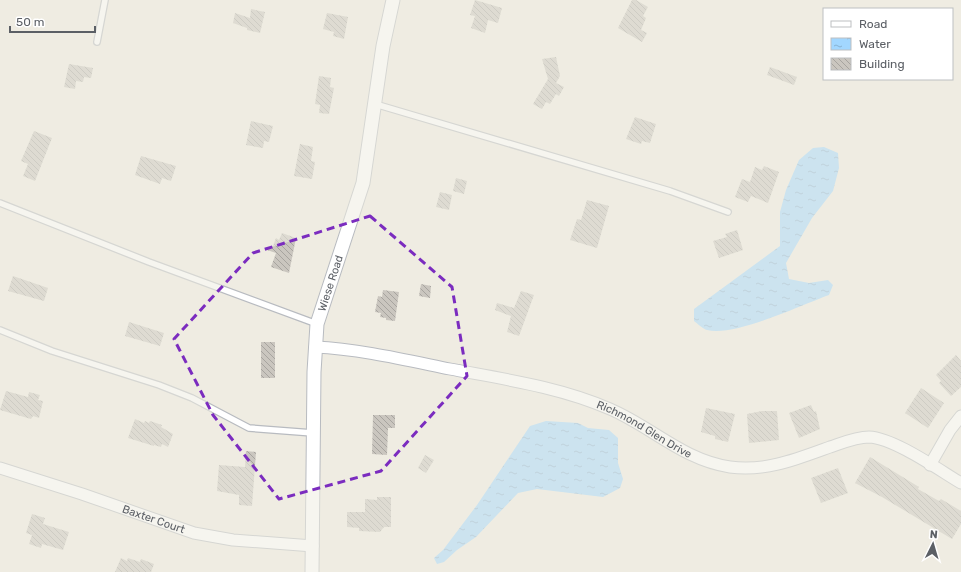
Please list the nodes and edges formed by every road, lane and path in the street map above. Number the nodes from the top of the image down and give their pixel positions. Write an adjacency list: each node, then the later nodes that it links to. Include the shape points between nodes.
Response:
1 (105, 0): 3 (lane)
2 (393, 0): 4 (street, Wiese Road, via 383,46)
3 (97, 42)
4 (375, 104): 6 (lane, via 662,189); 7 (street, Wiese Road, via 363,183)
5 (0, 203): 7 (lane, via 149,262)
6 (728, 212)
7 (318, 324): 9 (street, Wiese Road)
8 (0, 330): 11 (lane, via 52,351 192,398 248,428)
9 (315, 347): 11 (street, Wiese Road); 12 (street, Richmond Glen Drive, via 383,356 561,392 609,408 637,422 684,453 705,462 730,467 758,468 789,462 851,440 869,437 884,440)
10 (961, 416): 12 (street)
11 (314, 433): 15 (street, Wiese Road)
12 (930, 465): 14 (street, Richmond Glen Drive)
13 (0, 468): 15 (street, Baxter Court, via 194,533 232,540)
14 (961, 483)
15 (312, 546): 16 (street, Wiese Road)
16 (312, 572)

